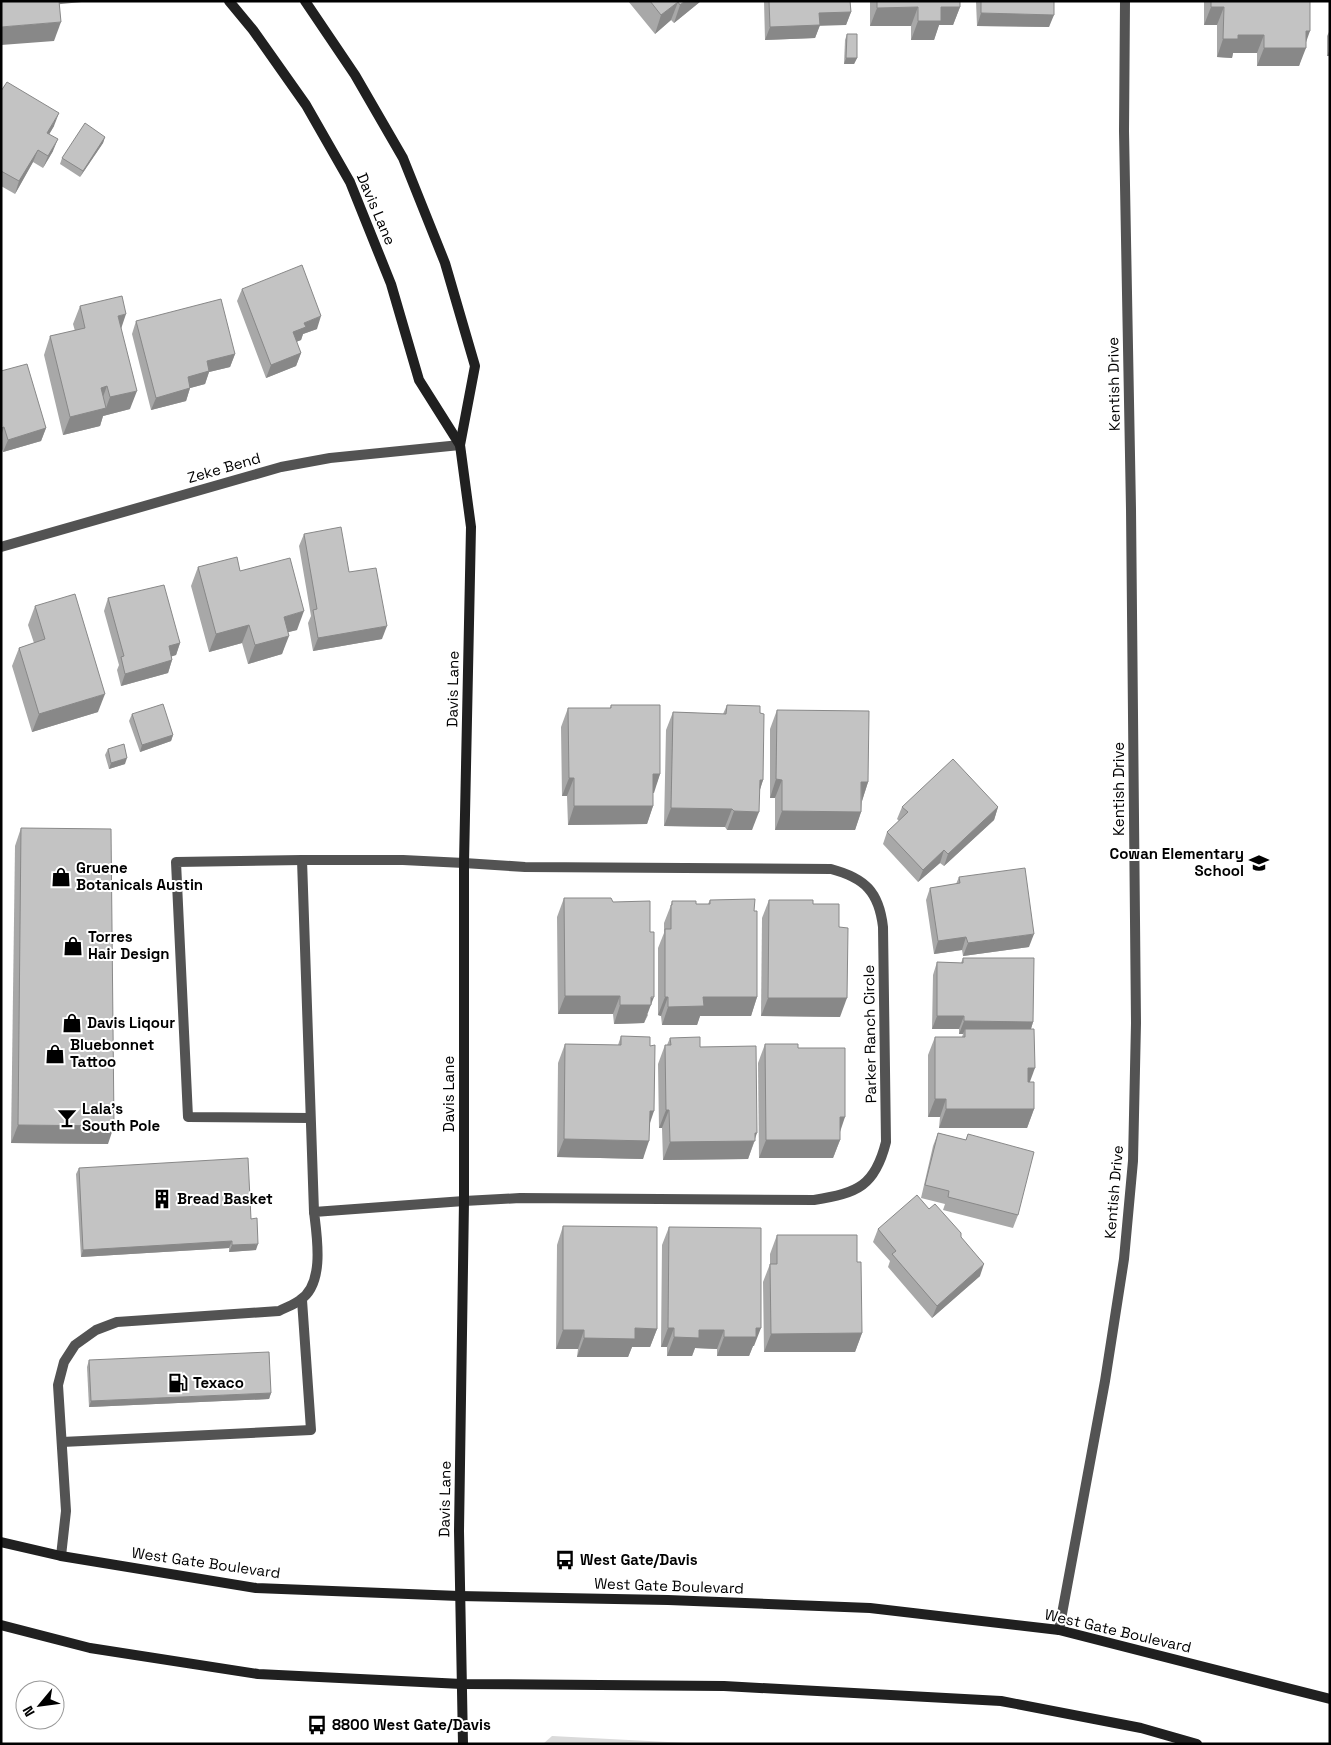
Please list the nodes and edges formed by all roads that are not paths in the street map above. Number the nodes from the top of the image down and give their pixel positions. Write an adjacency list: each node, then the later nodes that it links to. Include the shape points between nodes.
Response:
1 (229, 1): 4 (main road, Davis Lane, via 306,105 350,182 391,284 419,380)
2 (305, 1): 4 (main road, Davis Lane, via 355,75 403,158 445,263 475,366)
3 (1125, 1): 17 (street, Kentish Drive, via 1136,994 1133,1161 1124,1259 1105,1381)
4 (460, 445): 5 (street, Zeke Bend, via 282,466); 7 (main road, Davis Lane, via 471,527)
5 (1, 547)
6 (302, 860): 7 (street, Parker Ranch Circle); 8 (street); 8 (street, Parker Ranch Circle, via 176,862 188,1117)
7 (464, 863): 9 (main road, Davis Lane); 9 (street, Parker Ranch Circle, via 524,867 831,868 859,879 881,908 883,927 886,1142 873,1176 857,1189 829,1198 520,1198)
8 (310, 1118): 10 (street)
9 (464, 1202): 10 (street, Parker Ranch Circle); 15 (main road, Davis Lane)
10 (314, 1212): 11 (street, via 318,1244 314,1283)
11 (302, 1300): 12 (street, via 279,1311 117,1322 96,1330 75,1345 64,1362 58,1385); 12 (street, via 311,1430)
12 (62, 1442): 14 (street, via 66,1511)
13 (1, 1542): 14 (main road, West Gate Boulevard)
14 (61, 1556): 15 (main road, West Gate Boulevard, via 256,1588)
15 (459, 1596): 17 (main road, West Gate Boulevard, via 870,1608); 18 (main road, Davis Lane)
16 (1, 1625): 18 (main road, via 90,1648 258,1674)
17 (1059, 1630): 19 (main road, West Gate Boulevard)
18 (462, 1684): 20 (main road, Davis Lane); 21 (main road, via 724,1686 1001,1701 1141,1728)
19 (1330, 1699)
20 (463, 1744)
21 (1197, 1744)

